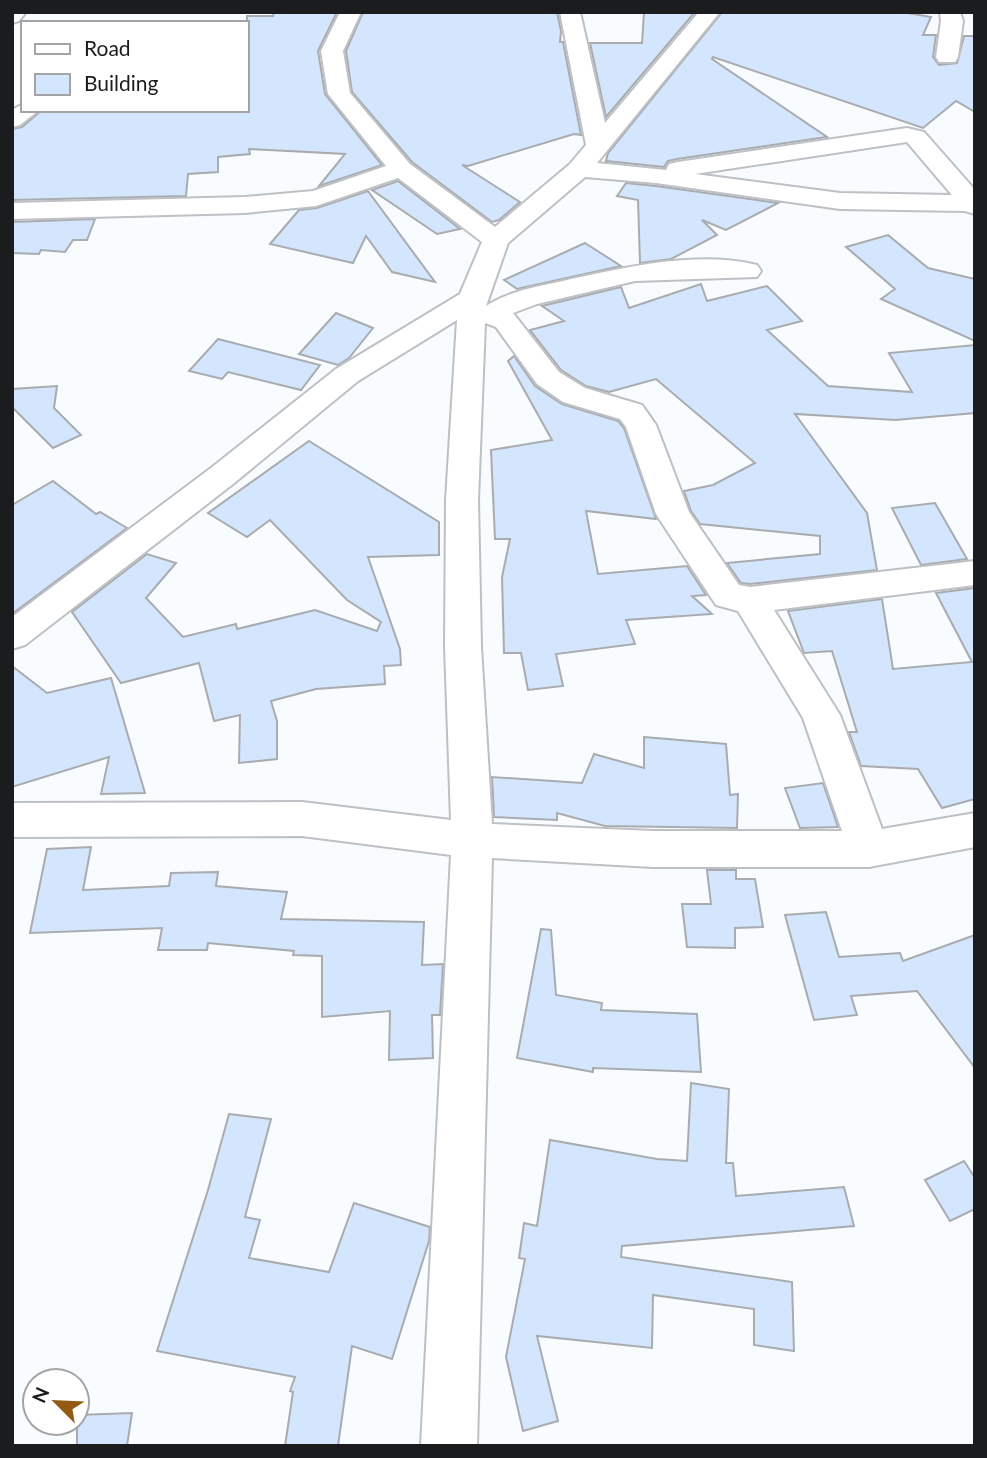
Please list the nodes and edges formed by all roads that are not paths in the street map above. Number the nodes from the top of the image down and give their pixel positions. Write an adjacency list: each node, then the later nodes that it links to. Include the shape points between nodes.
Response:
1 (16, 12): 6 (street)
2 (351, 12): 9 (street, via 332,51 339,94)
3 (570, 12): 8 (street)
4 (710, 12): 8 (street)
5 (950, 12): 7 (street)
6 (12, 17)
7 (947, 57)
8 (598, 145): 10 (street)
9 (401, 169): 13 (street, via 316,198 281,202); 14 (street)
10 (579, 169): 11 (street); 14 (street)
11 (656, 176): 12 (street, via 840,201); 12 (street, via 689,165 907,135 916,137)
12 (973, 204)
13 (12, 211)
14 (496, 240): 16 (street)
15 (747, 271): 16 (street, via 635,273)
16 (478, 310): 18 (street, via 506,321 548,378 574,395 631,412 641,425 673,514 728,596); 19 (street, via 346,375); 22 (street, via 461,500)
17 (975, 573): 18 (street)
18 (750, 600): 23 (street, via 821,715)
19 (12, 636)
20 (12, 820): 22 (street, via 302,820)
21 (975, 830): 23 (street)
22 (472, 841): 23 (street, via 653,849); 24 (street)
23 (869, 849)
24 (449, 1446)

